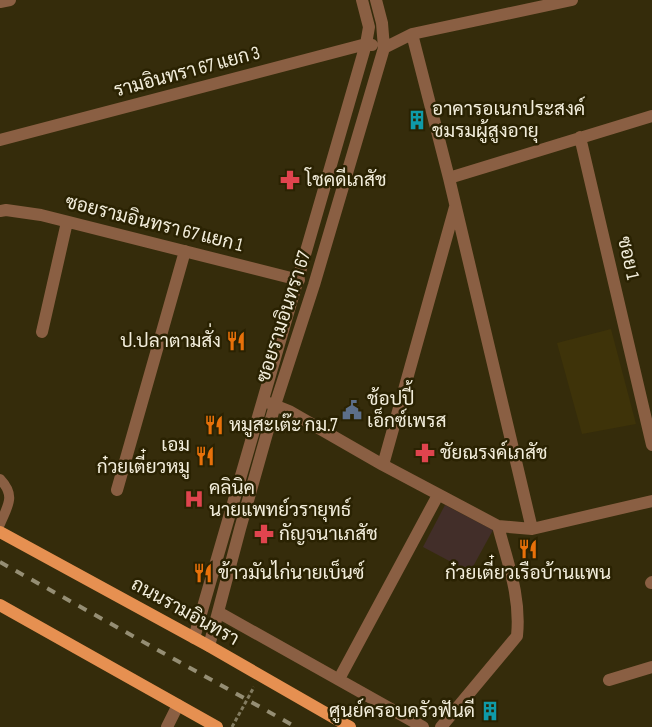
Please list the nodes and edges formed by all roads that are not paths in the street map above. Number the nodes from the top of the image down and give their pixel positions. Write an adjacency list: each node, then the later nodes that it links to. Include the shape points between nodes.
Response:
1 (10, 0): 5 (street)
2 (362, 0): 7 (street, ซอยรามอินทรา 67, via 369,27)
3 (376, 0): 8 (street, ซอยรามอินทรา 67)
4 (572, 0): 6 (street)
5 (0, 2)
6 (412, 34): 8 (street); 12 (street)
7 (366, 44): 8 (street, รามอินทรา 67 แยก 3); 11 (street, รามอินทรา 67 แยก 3); 17 (street, ซอยรามอินทรา 67)
8 (384, 48): 20 (street, ซอยรามอินทรา 67)
9 (652, 116): 10 (street)
10 (580, 137): 12 (street); 21 (street, ซอย 1)
11 (0, 140)
12 (449, 178): 13 (street)
13 (455, 207): 22 (street); 29 (street)
14 (0, 211): 15 (street, ซอยรามอินทรา 67 แยก 1, via 24,212)
15 (67, 222): 16 (street, ซอยรามอินทรา 67 แยก 1); 18 (street)
16 (186, 251): 17 (street, ซอยรามอินทรา 67 แยก 1); 24 (street)
17 (299, 280): 19 (street, ซอยรามอินทรา 67)
18 (42, 332)
19 (263, 401): 20 (street); 33 (street, ซอยรามอินทรา 67)
20 (275, 405): 22 (street); 32 (street, ซอยรามอินทรา 67)
21 (652, 445)
22 (383, 465): 25 (street)
23 (0, 479): 27 (lane, via 10,494)
24 (117, 490)
25 (438, 495): 28 (street); 36 (street)
26 (652, 501): 29 (street)
27 (0, 524)
28 (498, 526): 29 (street); 43 (street, via 515,588 519,617 516,636)
29 (532, 529)
30 (0, 532): 33 (main road, ถนนรามอินทรา)
31 (0, 605): 38 (main road)
32 (218, 612): 34 (street, ซอยรามอินทรา 67); 36 (street)
33 (194, 638): 34 (main road, ถนนรามอินทรา)
34 (209, 646): 41 (main road, ถนนรามอินทรา)
35 (652, 667): 37 (street)
36 (339, 680): 42 (street)
37 (609, 680)
38 (178, 705): 39 (street); 40 (main road)
39 (166, 727)
40 (218, 727)
41 (350, 727)
42 (423, 727)
43 (441, 727)

